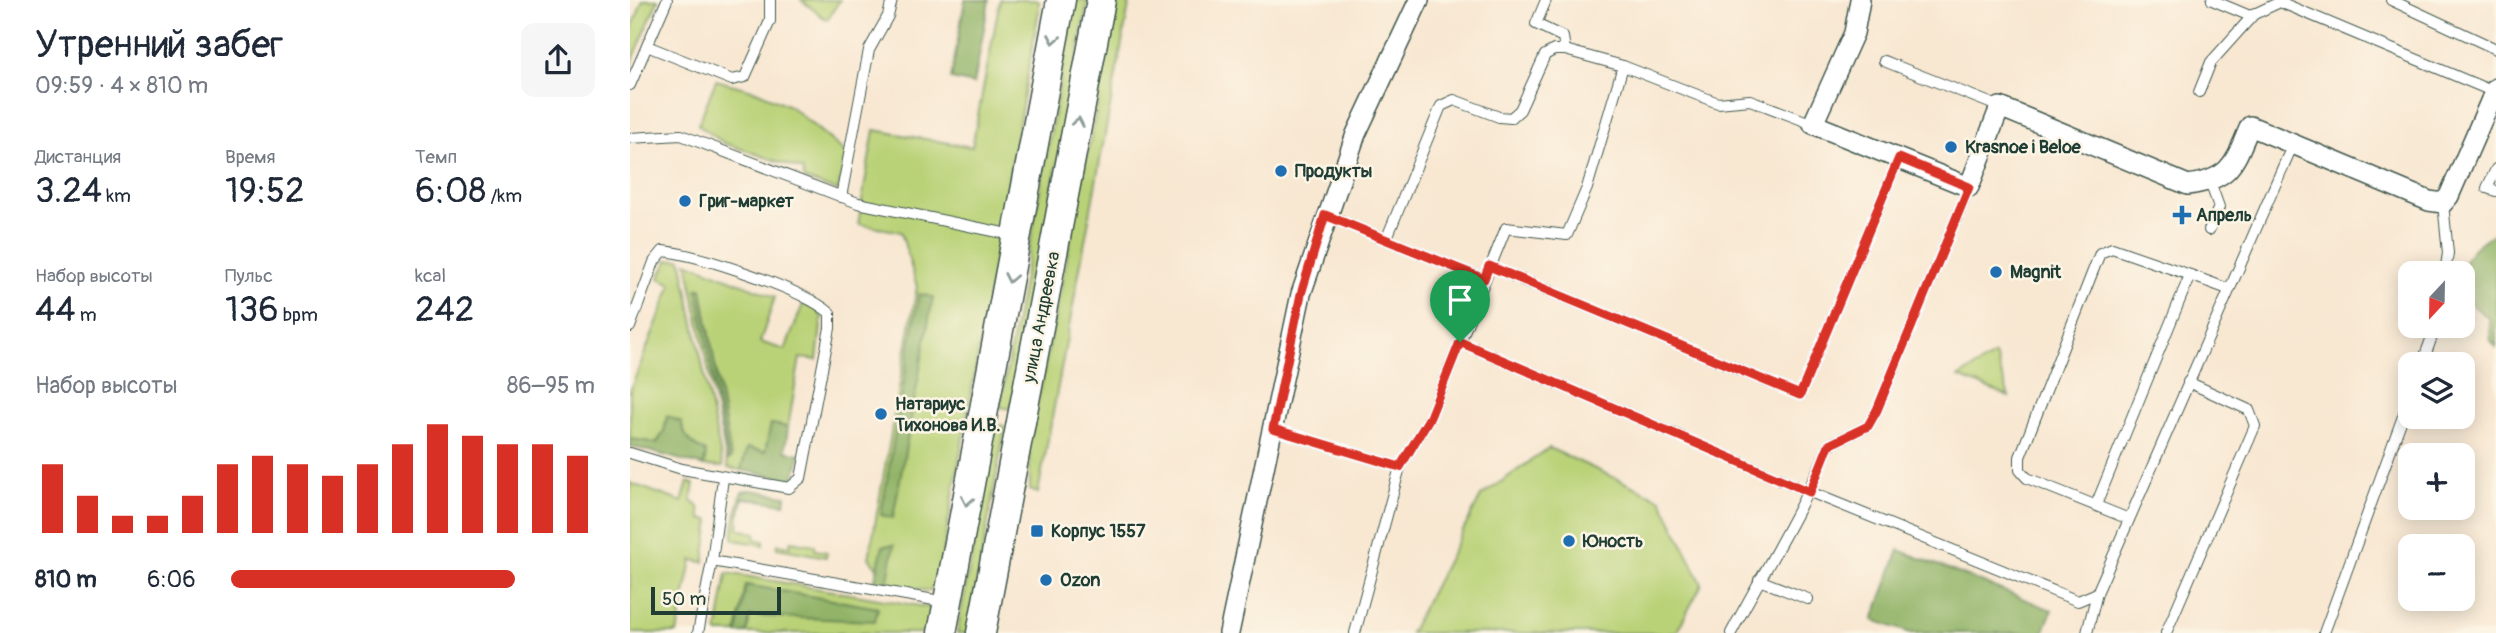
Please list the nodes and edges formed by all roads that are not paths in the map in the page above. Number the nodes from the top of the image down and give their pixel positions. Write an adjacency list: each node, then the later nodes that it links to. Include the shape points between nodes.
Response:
1 (667, 0): 13 (lane)
2 (770, 0): 13 (lane, via 770,20 745,77 732,80)
3 (892, 0): 30 (lane, via 869,50)
4 (1061, 0): 34 (main road, one-way to 34)
5 (1101, 0): 45 (main road, улица Андреевка, one-way to 5)
6 (1419, 0): 32 (street, via 1356,134)
7 (1546, 0): 15 (lane, via 1536,24 1563,37)
8 (1860, 0): 22 (street, via 1854,33)
9 (2212, 0): 12 (lane)
10 (2273, 0): 12 (lane)
11 (2390, 0): 14 (lane)
12 (2250, 16): 19 (lane, via 2280,2); 20 (lane, via 2211,62)
13 (647, 46): 18 (lane)
14 (2496, 49)
15 (1565, 50): 17 (lane); 35 (lane, via 1545,55 1520,110 1511,118 1454,100 1441,106)
16 (1884, 61): 21 (lane)
17 (1623, 66): 22 (lane, via 1718,103 1750,100); 37 (lane, via 1587,188 1567,235 1506,229)
18 (630, 85)
19 (2495, 90): 31 (street, via 2449,196)
20 (2199, 92)
21 (2000, 107): 27 (street, via 2188,185); 28 (street)
22 (1812, 124): 25 (street)
23 (630, 138): 30 (lane, via 681,135)
24 (2293, 144): 27 (street, via 2250,126 2232,168); 31 (street, via 2429,201); 40 (lane)
25 (1899, 158): 28 (street); 37 (lane, via 1800,395)
26 (2496, 169): 29 (lane, via 2487,188)
27 (2210, 182): 33 (lane, via 2219,207)
28 (1969, 187): 51 (lane, via 1877,410 1868,426 1829,445)
29 (2496, 191)
30 (841, 197): 34 (lane)
31 (2442, 202): 36 (lane)
32 (1325, 215): 35 (lane); 46 (street, via 1301,294)
33 (2209, 230)
34 (1018, 236): 44 (main road, one-way to 44)
35 (1386, 240): 39 (lane)
36 (2447, 261)
37 (1489, 266): 39 (lane)
38 (2190, 275): 40 (lane); 52 (lane); 52 (lane, via 2112,248 2100,253 2020,457 2020,470 2027,478)
39 (1484, 279): 42 (lane)
40 (2228, 289): 43 (lane)
41 (630, 327): 50 (lane, via 654,262 663,251 747,275 819,304 830,313 802,478 789,488)
42 (1460, 342): 49 (lane, via 1430,417); 51 (lane)
43 (2188, 382): 53 (lane); 66 (lane, via 2249,410 2255,426)
44 (982, 422): 45 (main road, via 989,416 1007,416); 58 (main road, one-way to 58)
45 (1019, 428): 61 (main road, улица Андреевка)
46 (1273, 429): 49 (lane); 62 (street)
47 (2398, 429): 67 (lane)
48 (630, 453): 50 (lane)
49 (1400, 467): 63 (lane)
50 (723, 478): 54 (lane)
51 (1810, 492): 55 (lane); 56 (lane, via 2078,601)
52 (2096, 505): 53 (lane)
53 (2129, 519): 56 (lane)
54 (712, 561): 58 (lane); 59 (lane)
55 (1759, 580): 57 (lane); 64 (lane)
56 (2097, 593): 65 (lane)
57 (1808, 599)
58 (949, 603): 60 (main road)
59 (698, 633)
60 (943, 633)
61 (981, 633)
62 (1230, 633)
63 (1355, 633)
64 (1731, 633)
65 (2087, 633)
66 (2166, 633)
67 (2324, 633)

